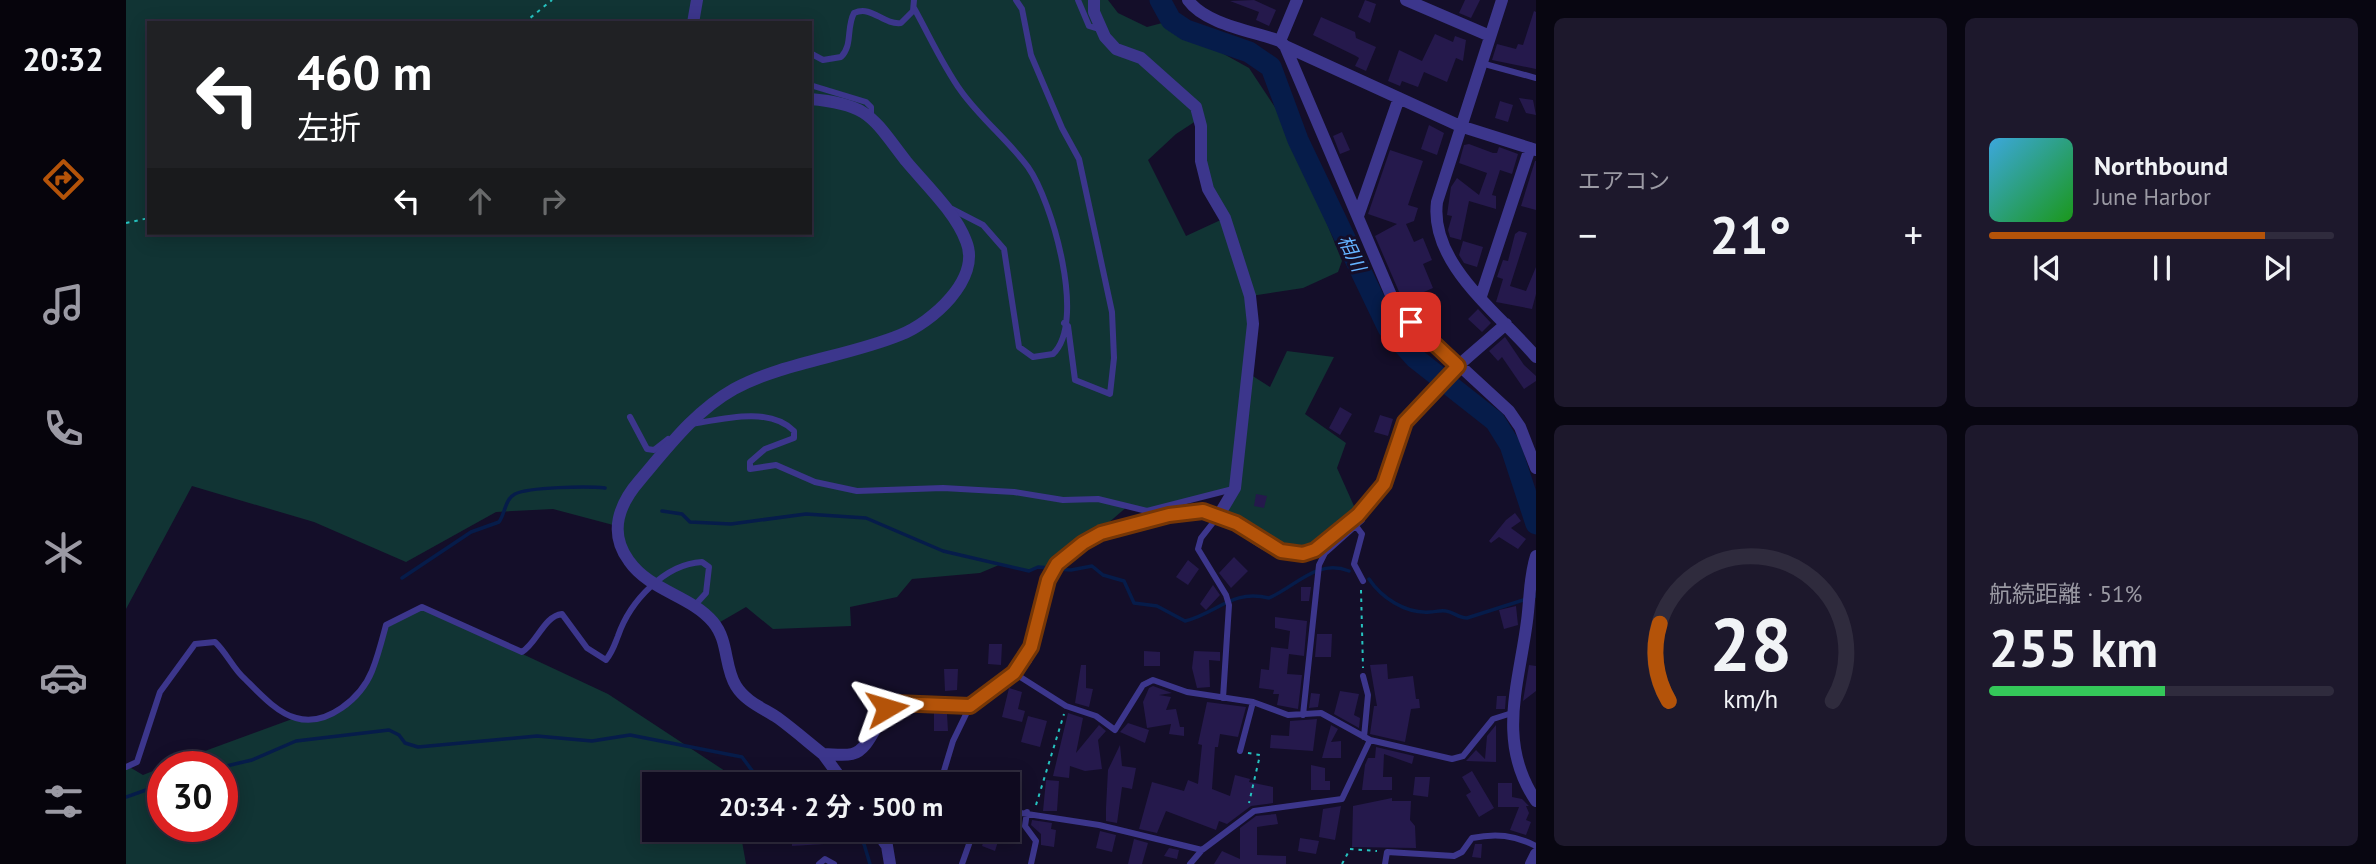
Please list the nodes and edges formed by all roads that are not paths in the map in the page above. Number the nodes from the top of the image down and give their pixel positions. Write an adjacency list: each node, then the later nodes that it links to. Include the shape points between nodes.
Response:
1 (697, 0): 10 (street)
2 (1016, 0): 26 (lane, via 1031,55 1080,159 1112,312 1110,394 1075,380)
3 (1079, 0): 11 (lane, via 1088,26)
4 (1094, 0): 11 (street)
5 (1188, 0): 13 (street, via 1210,17)
6 (1297, 0): 13 (street)
7 (1406, 0): 12 (street)
8 (1502, 0): 12 (street)
9 (914, 4): 14 (lane, via 905,20 895,24 869,11 858,11 851,18 849,47 841,57 824,60); 26 (lane, via 960,90 1031,172 1065,264)
10 (693, 21)
11 (1102, 30): 33 (street, via 1116,49 1141,58 1196,107 1208,189 1225,218 1252,315)
12 (1490, 36): 15 (street)
13 (1282, 43): 18 (street); 24 (street)
14 (812, 54)
15 (1481, 63): 16 (lane); 21 (street)
16 (1536, 78)
17 (812, 86): 20 (lane, via 866,102)
18 (1399, 98): 21 (street); 24 (street)
19 (812, 99): 20 (street, via 844,102)
20 (871, 115): 23 (street)
21 (1460, 126): 22 (street); 25 (street, via 1437,202 1436,229 1448,256)
22 (1533, 149): 25 (street)
23 (944, 208): 26 (lane, via 950,205 983,225 1001,244 1023,352 1038,358 1053,354 1061,344); 31 (street, via 962,233 970,256 964,280 949,299 901,335 736,388)
24 (1358, 216): 29 (street, via 1396,307)
25 (1481, 296): 27 (street)
26 (1064, 323)
27 (1506, 324): 28 (street); 29 (street)
28 (1536, 355)
29 (1455, 370): 32 (street, via 1509,411); 35 (street, via 1405,422 1384,484)
30 (630, 417): 31 (lane, via 641,442 654,450)
31 (687, 425): 33 (lane, via 749,416 788,425 794,438 765,449 750,462 750,469 776,465 815,482 857,491 943,488 1014,492 1063,500 1098,499 1147,511); 38 (street, via 625,496 618,516 628,561)
32 (1536, 468)
33 (1234, 488): 34 (street)
34 (1219, 515): 35 (street, via 1271,547 1292,554 1315,550); 40 (street, via 1182,512 1101,533 1083,543 1054,568 1031,647); 42 (lane, via 1198,549 1229,605)
35 (1357, 520): 37 (lane, via 1362,534 1354,564); 46 (lane, via 1319,565)
36 (1536, 557): 45 (street)
37 (1363, 581)
38 (654, 585): 39 (street); 39 (lane, via 677,565 702,562 709,567 709,583); 50 (lane, via 634,606 606,660 587,648 562,614 552,617 532,646 522,652 422,607 386,625 372,673 343,707 313,720 295,718 274,705 242,677 215,642 195,644 160,692 137,762)
39 (696, 604): 49 (street, via 715,625 737,687)
40 (1014, 673): 42 (lane, via 1115,730 1143,685 1153,680); 44 (street)
41 (1363, 676): 47 (lane, via 1368,695)
42 (1223, 698): 43 (lane)
43 (1253, 702): 46 (lane, via 1288,715); 48 (lane)
44 (970, 706): 49 (street, via 894,703 861,750); 52 (lane)
45 (1512, 713): 47 (lane, via 1493,719 1458,758); 53 (street, via 1518,764)
46 (1303, 715): 47 (lane, via 1329,715)
47 (1367, 738): 61 (lane, via 1342,799 1254,811)
48 (1240, 751)
49 (823, 754): 51 (street)
50 (126, 767)
51 (836, 772)
52 (943, 772)
53 (1536, 801)
54 (1020, 812): 55 (lane)
55 (1031, 813): 61 (lane); 67 (lane, via 1026,826 1036,842)
56 (884, 842): 59 (street)
57 (890, 842): 59 (lane)
58 (970, 842): 66 (lane)
59 (887, 846): 65 (street)
60 (1536, 846): 69 (lane, via 1500,834 1472,838 1454,856 1387,852)
61 (1202, 850): 68 (lane)
62 (1536, 854): 70 (street)
63 (819, 864): 64 (lane, via 828,859)
64 (834, 864)
65 (890, 864)
66 (962, 864)
67 (1031, 864)
68 (1190, 864)
69 (1385, 864)
70 (1531, 864)

